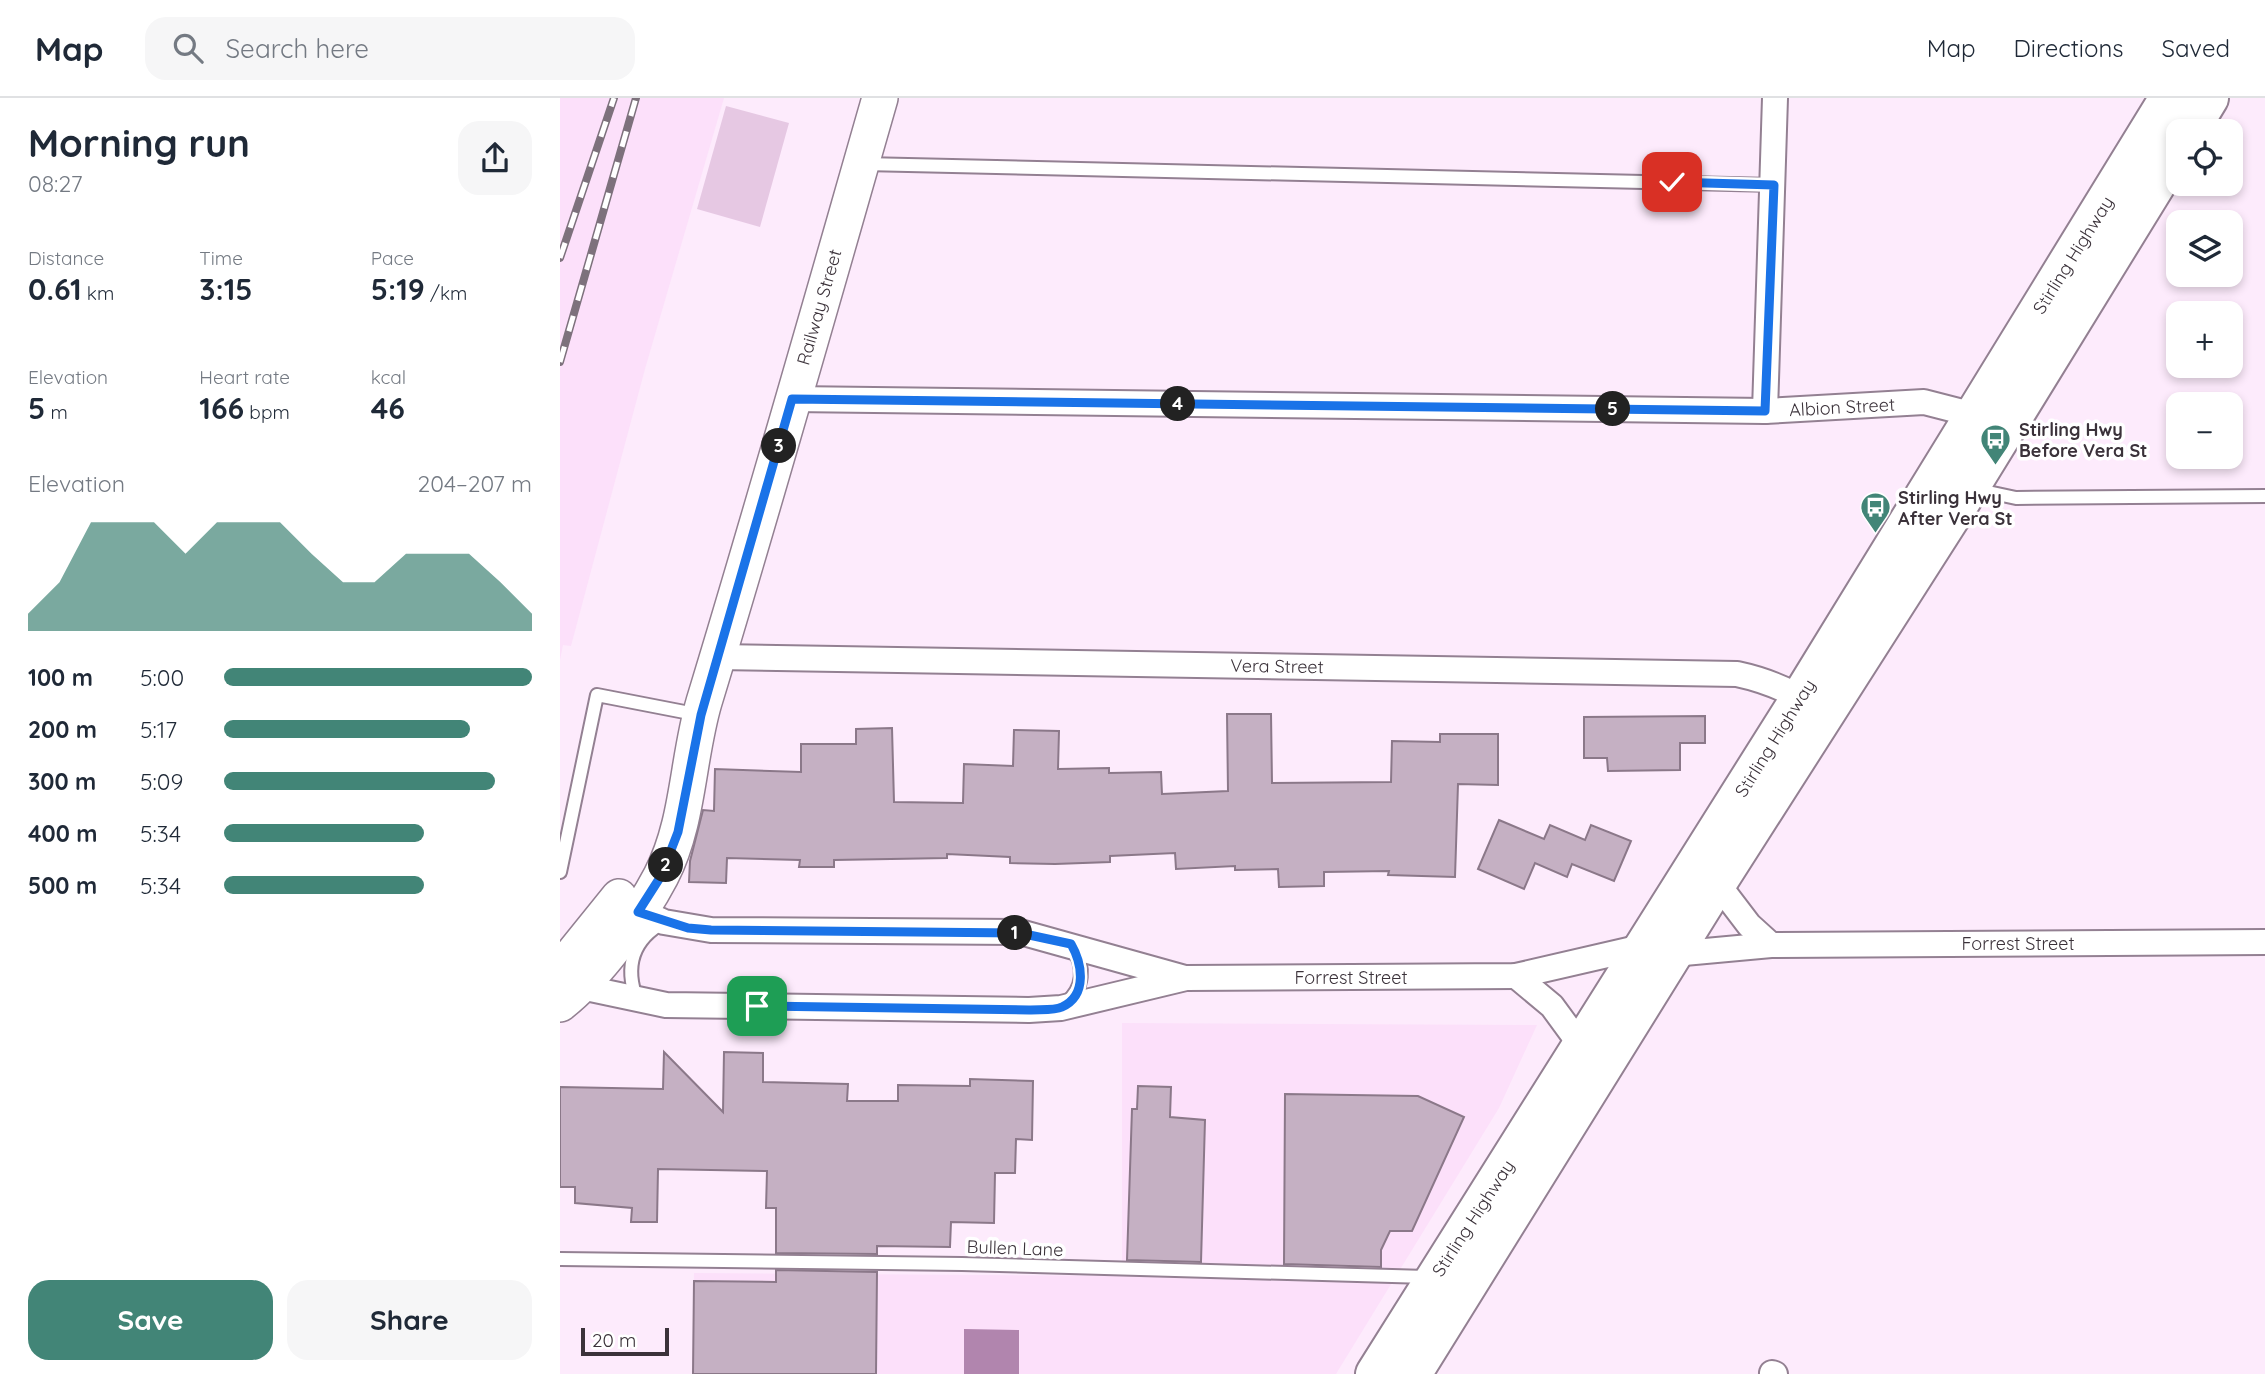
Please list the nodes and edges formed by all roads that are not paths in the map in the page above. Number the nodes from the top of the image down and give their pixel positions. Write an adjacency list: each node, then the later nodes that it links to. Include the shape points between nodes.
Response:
1 (880, 98): 6 (street, Railway Street)
2 (1775, 98): 8 (street)
3 (2169, 98): 11 (highway, Stirling Highway)
4 (2208, 98): 5 (highway)
5 (2196, 119)
6 (861, 164): 8 (lane); 9 (street, Railway Street)
7 (2166, 166): 11 (highway, Stirling Highway)
8 (1774, 185): 10 (street)
9 (792, 399): 10 (street, Albion Street); 14 (street, Railway Street)
10 (1765, 411): 11 (street, Albion Street, via 1924,402 1943,405)
11 (1987, 428): 12 (highway, Stirling Highway); 15 (highway, Stirling Highway)
12 (1973, 482): 13 (lane, via 1988,492 2015,498); 15 (highway, Stirling Highway)
13 (2265, 496)
14 (718, 657): 15 (street, Vera Street, via 1737,674 1762,679); 16 (street, Railway Street)
15 (1813, 705): 18 (highway, Stirling Highway); 23 (highway, Stirling Highway)
16 (701, 715): 17 (lane, via 597,695); 19 (street, Railway Street, via 678,832 661,876)
17 (560, 872)
18 (1717, 883): 22 (street, via 1749,925); 23 (highway, Stirling Highway)
19 (640, 911): 21 (street, Forrest Street, via 711,930 1020,933); 26 (street, Railway Street); 27 (lane, via 650,930 632,955 630,978)
20 (2265, 942): 22 (street, Forrest Street)
21 (1071, 944): 25 (street, Forrest Street); 28 (lane, via 1082,971 1073,998)
22 (1771, 944): 23 (street, Forrest Street)
23 (1659, 950): 24 (street, Forrest Street); 29 (highway, Stirling Highway); 31 (highway, Stirling Highway)
24 (1516, 976): 25 (street, Forrest Street); 29 (street, via 1552,1006)
25 (1185, 978): 28 (street, Forrest Street)
26 (563, 992): 27 (street, Forrest Street)
27 (637, 1000): 28 (street, Forrest Street, via 666,1005)
28 (1062, 1008)
29 (1582, 1047): 31 (highway, Stirling Highway)
30 (560, 1259): 31 (lane, Bullen Lane, via 578,1266 962,1264)
31 (1451, 1283): 32 (highway, Stirling Highway); 33 (highway, Stirling Highway)
32 (1375, 1374)
33 (1412, 1374)

